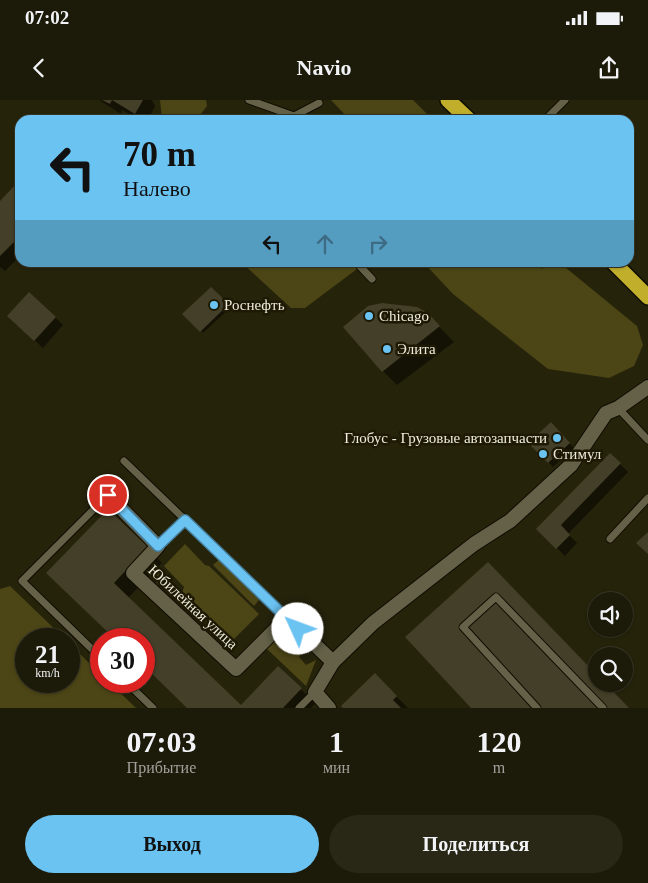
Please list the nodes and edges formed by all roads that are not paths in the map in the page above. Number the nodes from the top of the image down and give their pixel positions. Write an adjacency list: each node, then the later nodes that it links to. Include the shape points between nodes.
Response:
1 (249, 100): 5 (lane)
2 (448, 100): 7 (highway)
3 (565, 100): 8 (lane)
4 (319, 104): 6 (lane)
5 (291, 115)
6 (296, 115)
7 (464, 115)
8 (551, 115)
9 (361, 267): 11 (lane)
10 (619, 267): 12 (highway)
11 (372, 279)
12 (648, 297)
13 (648, 387): 14 (street)
14 (618, 408): 15 (lane); 24 (street, via 606,413 570,465 510,521 474,544 373,623)
15 (648, 440)
16 (124, 461): 19 (lane)
17 (108, 495): 21 (street, Юбилейная улица); 23 (lane, via 22,581)
18 (648, 498): 20 (lane)
19 (185, 520): 21 (lane); 22 (lane)
20 (610, 539)
21 (158, 546): 22 (street, Юбилейная улица, via 133,573 236,669)
22 (287, 618): 24 (street)
23 (90, 647)
24 (334, 662): 25 (street)
25 (315, 692): 28 (lane); 29 (street)
26 (137, 693): 27 (lane)
27 (153, 708)
28 (299, 708)
29 (329, 708)
30 (537, 708): 31 (lane, via 463,627 496,597)
31 (603, 708)

